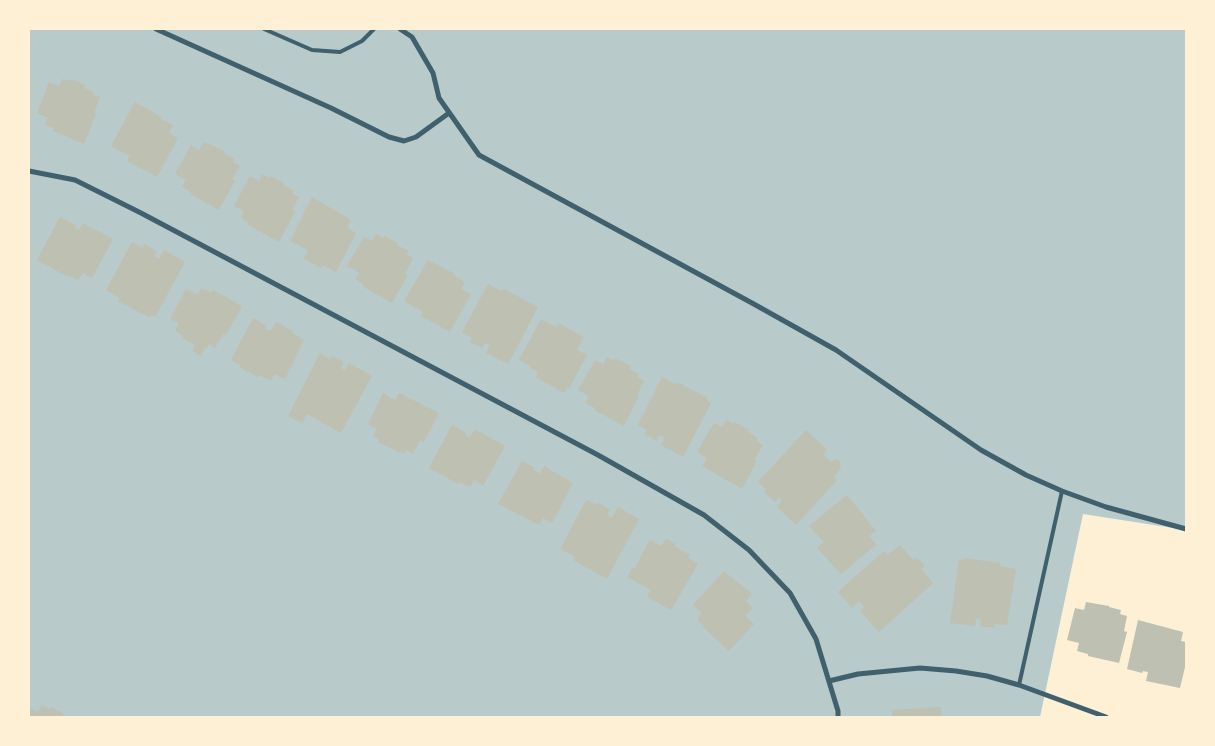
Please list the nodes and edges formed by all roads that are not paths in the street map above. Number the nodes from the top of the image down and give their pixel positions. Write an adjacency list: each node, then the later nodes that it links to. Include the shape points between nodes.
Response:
1 (156, 29): 5 (street, via 389,137 404,141 416,137)
2 (264, 29): 3 (lane, via 312,50 340,52 362,41)
3 (374, 29)
4 (400, 29): 5 (street, via 412,37 433,73 439,98)
5 (449, 113): 7 (street, via 479,155 828,346 982,450)
6 (29, 171): 9 (street, via 75,180 141,212 704,514 749,550 790,593 816,639)
7 (1062, 491): 8 (street); 10 (lane)
8 (1186, 529)
9 (830, 681): 10 (street, via 858,674 920,668 956,670); 11 (street)
10 (1019, 685): 12 (street)
11 (838, 717)
12 (1106, 717)

